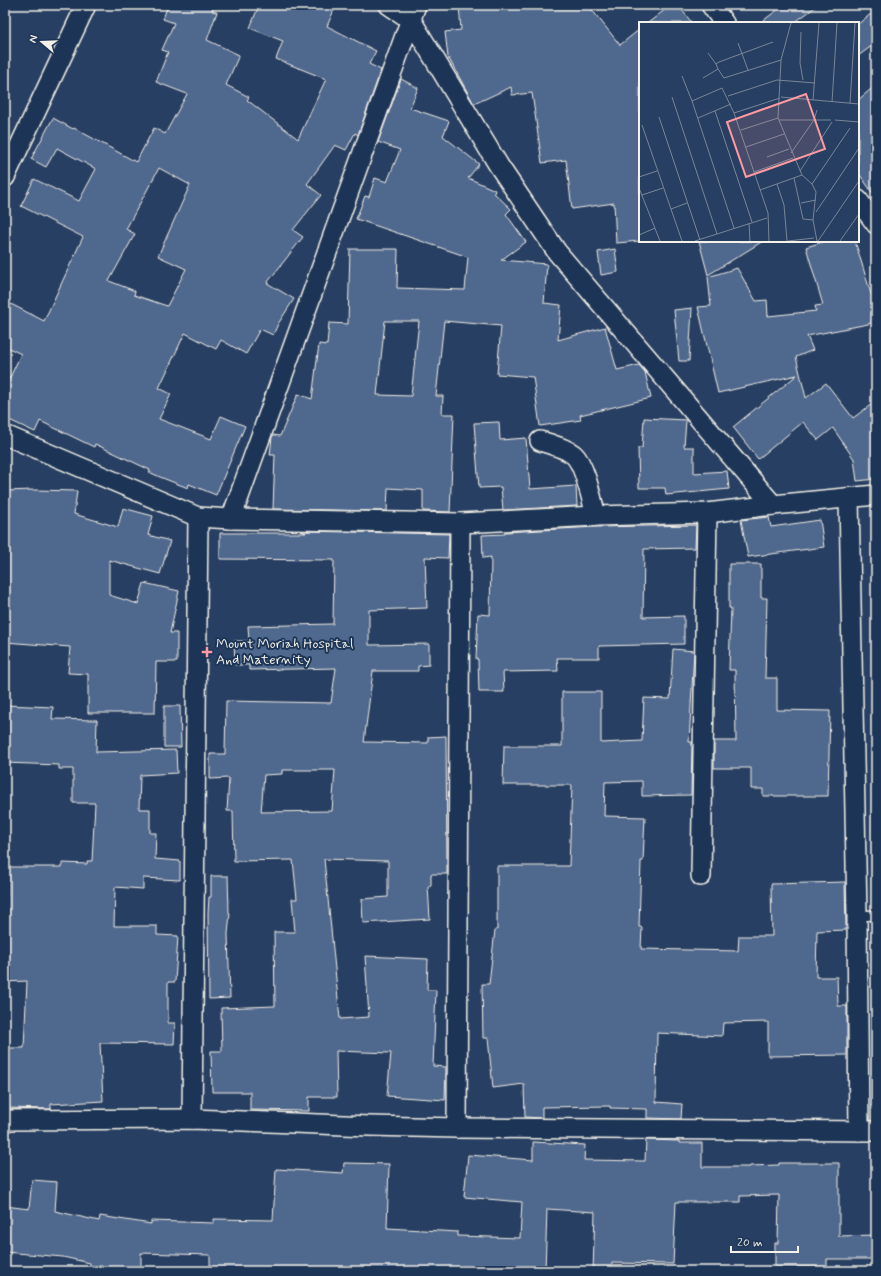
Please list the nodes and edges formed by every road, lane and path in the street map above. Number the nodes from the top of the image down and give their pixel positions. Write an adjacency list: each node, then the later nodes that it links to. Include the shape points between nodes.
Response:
1 (86, 5): 6 (street)
2 (390, 5): 4 (street)
3 (711, 5): 5 (street)
4 (413, 12): 13 (street, via 499,166 557,252); 17 (street)
5 (723, 22)
6 (5, 177)
7 (859, 201): 8 (street)
8 (876, 224)
9 (5, 435): 16 (street)
10 (540, 441): 15 (street, via 574,455 582,468)
11 (876, 495): 12 (street)
12 (849, 498): 13 (street); 21 (street)
13 (773, 505): 14 (street)
14 (707, 513): 15 (street); 19 (street)
15 (596, 516): 18 (street)
16 (198, 517): 17 (street); 22 (street)
17 (231, 519): 18 (street)
18 (460, 523): 24 (street)
19 (701, 876)
20 (876, 915): 21 (lane)
21 (857, 916): 25 (street)
22 (192, 1118): 23 (street); 24 (street)
23 (5, 1120)
24 (457, 1128): 25 (street)
25 (867, 1131)

